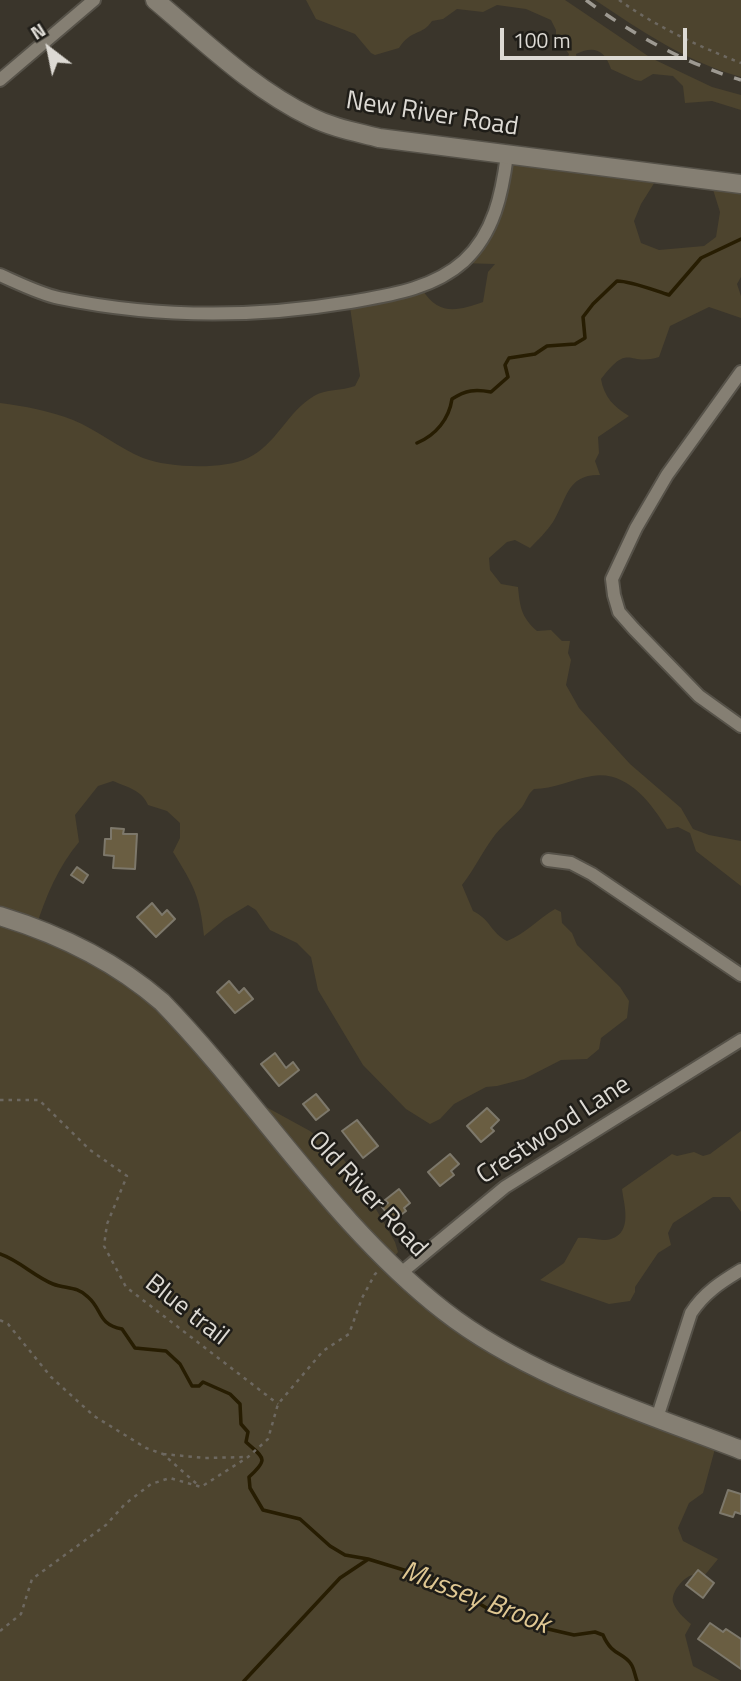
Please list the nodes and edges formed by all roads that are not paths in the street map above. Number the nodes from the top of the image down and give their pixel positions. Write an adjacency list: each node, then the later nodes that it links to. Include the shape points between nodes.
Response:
1 (94, 0): 3 (street)
2 (155, 0): 4 (main road, New River Road, via 261,86 330,126 379,138)
3 (0, 80)
4 (507, 155): 5 (main road, New River Road); 6 (street, via 502,194 488,230 474,250 429,283 391,295 291,311 160,312 56,298)
5 (741, 184)
6 (0, 275)
7 (741, 372): 8 (street)
8 (730, 386): 9 (street); 10 (street, via 667,475 612,579 619,612 699,696)
9 (741, 395)
10 (741, 726)
11 (548, 860): 13 (street, via 571,863 592,874)
12 (0, 916): 15 (main road, Old River Road, via 97,957 162,1002)
13 (741, 975)
14 (741, 1040): 15 (street, Crestwood Lane, via 505,1186)
15 (396, 1268): 17 (main road, Old River Road, via 444,1311 498,1346)
16 (741, 1270): 17 (street, via 713,1287 691,1313)
17 (657, 1418): 18 (main road, Old River Road)
18 (741, 1450)

